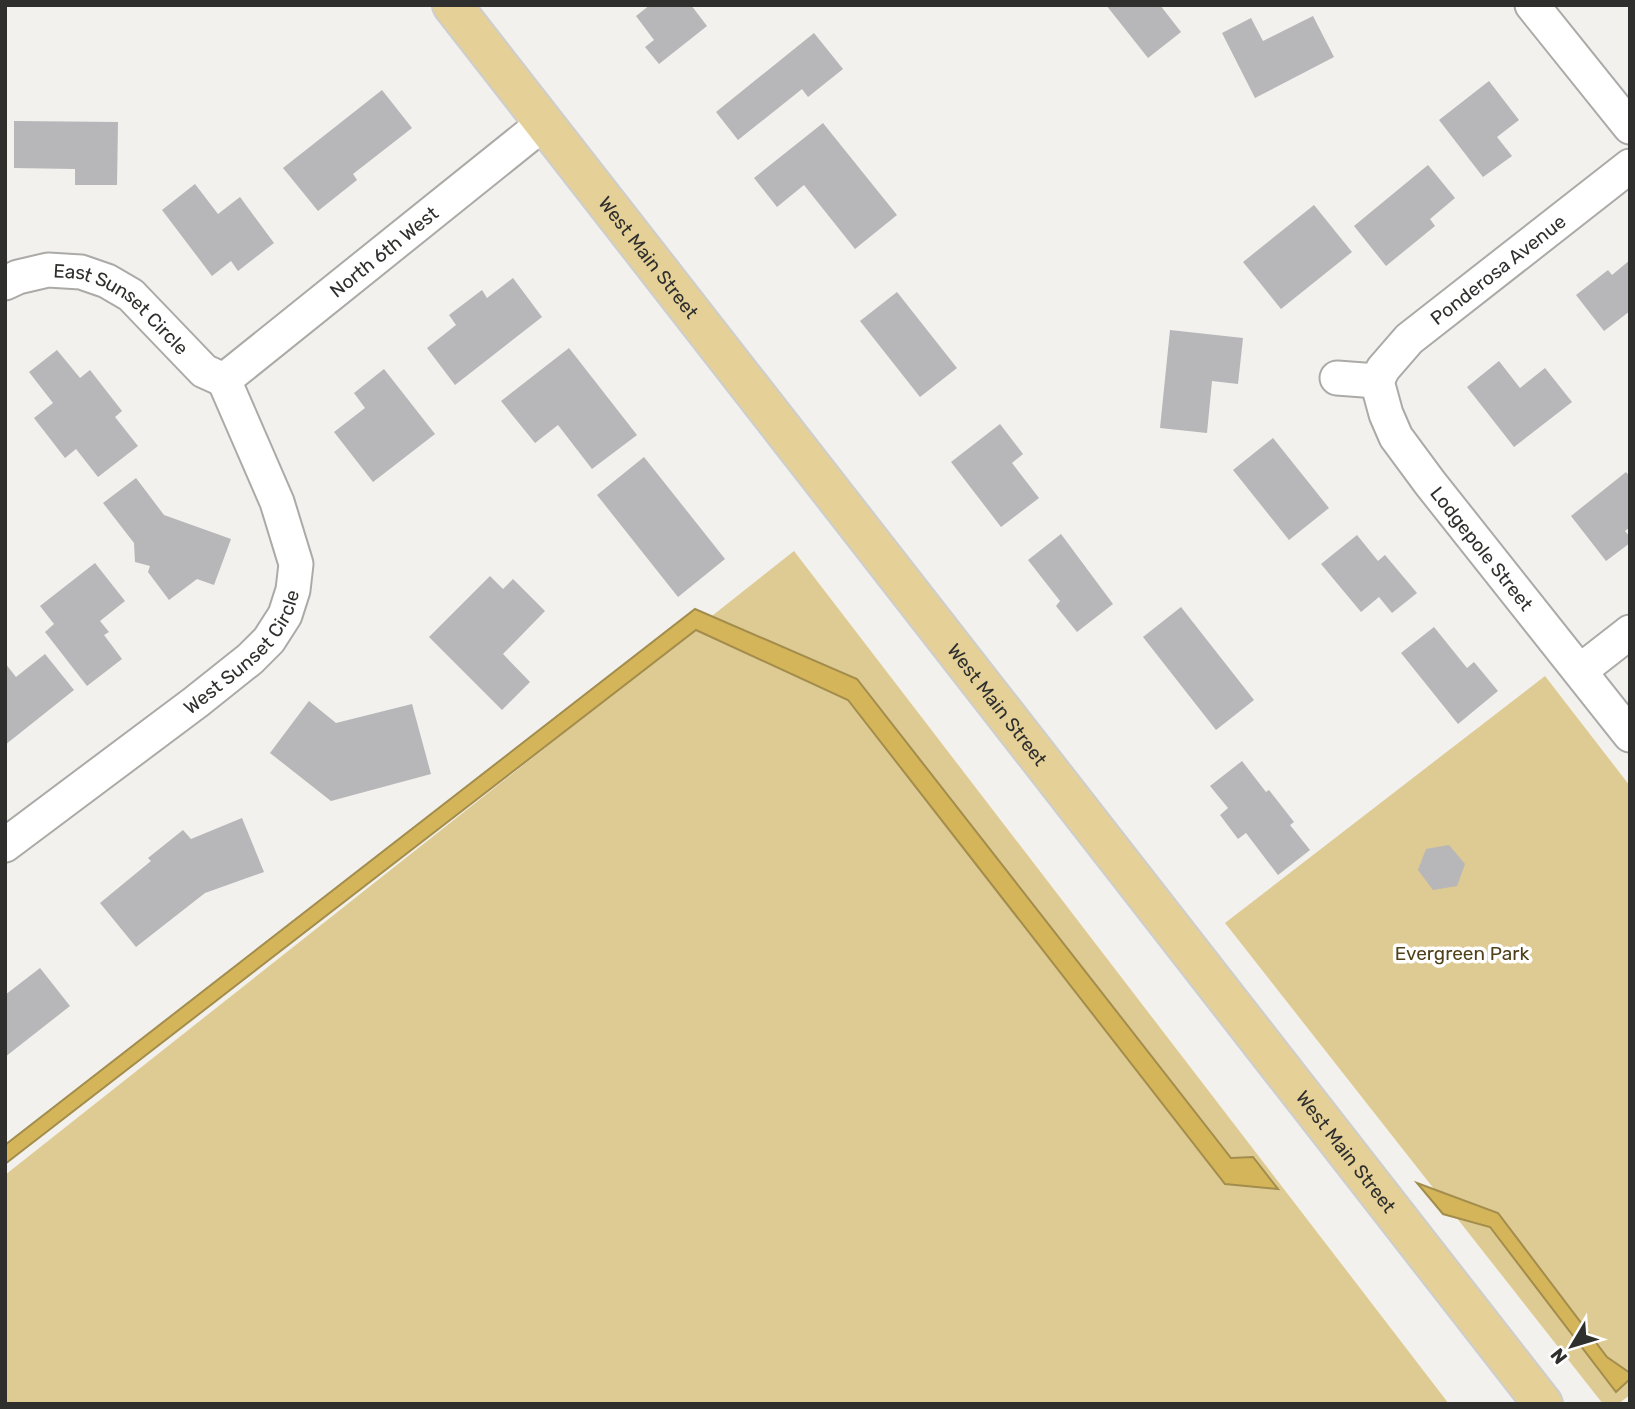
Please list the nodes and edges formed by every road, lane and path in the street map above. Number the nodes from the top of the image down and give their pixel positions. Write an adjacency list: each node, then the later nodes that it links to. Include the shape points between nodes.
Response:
1 (452, 5): 3 (main road, West Main Street)
2 (1532, 5): 4 (street)
3 (544, 123): 8 (street, North 6th West); 14 (main road, West Main Street)
4 (1630, 127)
5 (1630, 166): 9 (street, Ponderosa Avenue, via 1409,339)
6 (5, 283): 8 (street, East Sunset Circle, via 48,270 81,272 107,281 131,295 204,372)
7 (1337, 378): 9 (street)
8 (224, 380): 13 (street, West Sunset Circle, via 277,502 296,564 285,615 250,659)
9 (1377, 381): 11 (street, Lodgepole Street, via 1396,437)
10 (1630, 632): 11 (street)
11 (1580, 671): 12 (street, Lodgepole Street)
12 (1630, 735)
13 (5, 845)
14 (1543, 1404)

